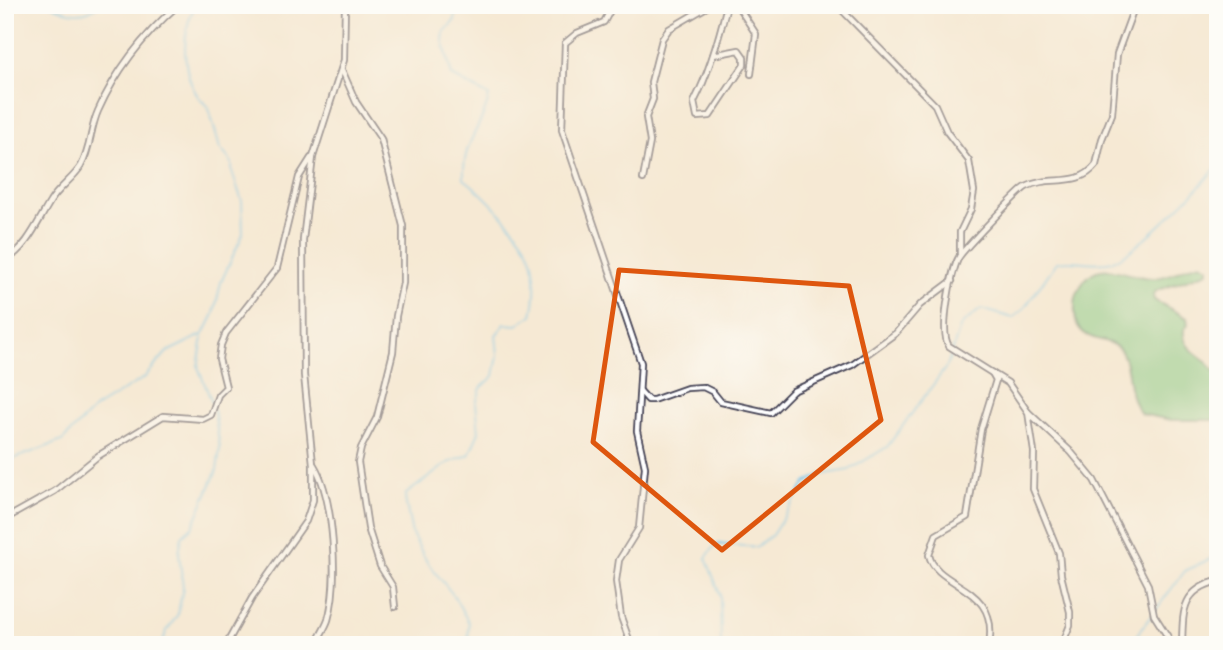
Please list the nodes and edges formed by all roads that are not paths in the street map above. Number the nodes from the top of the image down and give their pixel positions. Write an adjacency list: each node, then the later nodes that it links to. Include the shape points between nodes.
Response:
1 (178, 5): 15 (street, via 118,70 81,165 55,194 31,235)
2 (345, 5): 10 (street)
3 (612, 5): 18 (street, via 604,22 565,43 562,130 636,343)
4 (710, 5): 13 (street, via 669,29 662,39 646,117 650,142)
5 (727, 5): 9 (street)
6 (737, 5): 11 (street, via 756,34)
7 (837, 5): 14 (street, via 935,105 947,132 969,161 974,191 960,232)
8 (1135, 5): 14 (street, via 1118,54 1112,114 1094,168 1079,179 1040,181 1022,189)
9 (713, 55): 9 (street, via 694,102 697,117 710,116 744,65 739,50)
10 (342, 69): 12 (street); 25 (street, via 356,102 381,139 403,233 403,283 393,352 377,416 358,462 368,528 380,566 393,587)
11 (751, 74)
12 (313, 157): 22 (street, via 303,250 304,375); 23 (street, via 299,177 280,262 223,339 219,359 226,387 211,415 203,419 163,416 98,456 55,491)
13 (643, 179)
14 (960, 255): 16 (street)
15 (5, 261)
16 (953, 281): 17 (street, via 944,339); 19 (street, via 920,305 896,333 852,365 796,389 771,413 719,401 703,387)
17 (992, 373): 21 (street, via 1008,383); 29 (street, via 995,389 981,429 968,514 936,535 929,555 934,567 980,601 990,628)
18 (640, 391): 19 (street); 20 (street)
19 (653, 400): 20 (street)
20 (639, 412): 28 (street, via 637,436 645,467 639,528 620,557 616,581)
21 (1028, 412): 30 (street, via 1033,489 1059,553 1070,612); 31 (street, via 1094,480 1148,585 1154,615)
22 (313, 464): 26 (street, via 313,500 306,522 252,598); 27 (street, via 323,483 332,527 329,617)
23 (5, 519)
24 (1218, 581): 32 (street, via 1189,596)
25 (395, 607)
26 (226, 645)
27 (316, 645)
28 (631, 645)
29 (989, 645)
30 (1062, 645)
31 (1173, 645)
32 (1182, 645)

